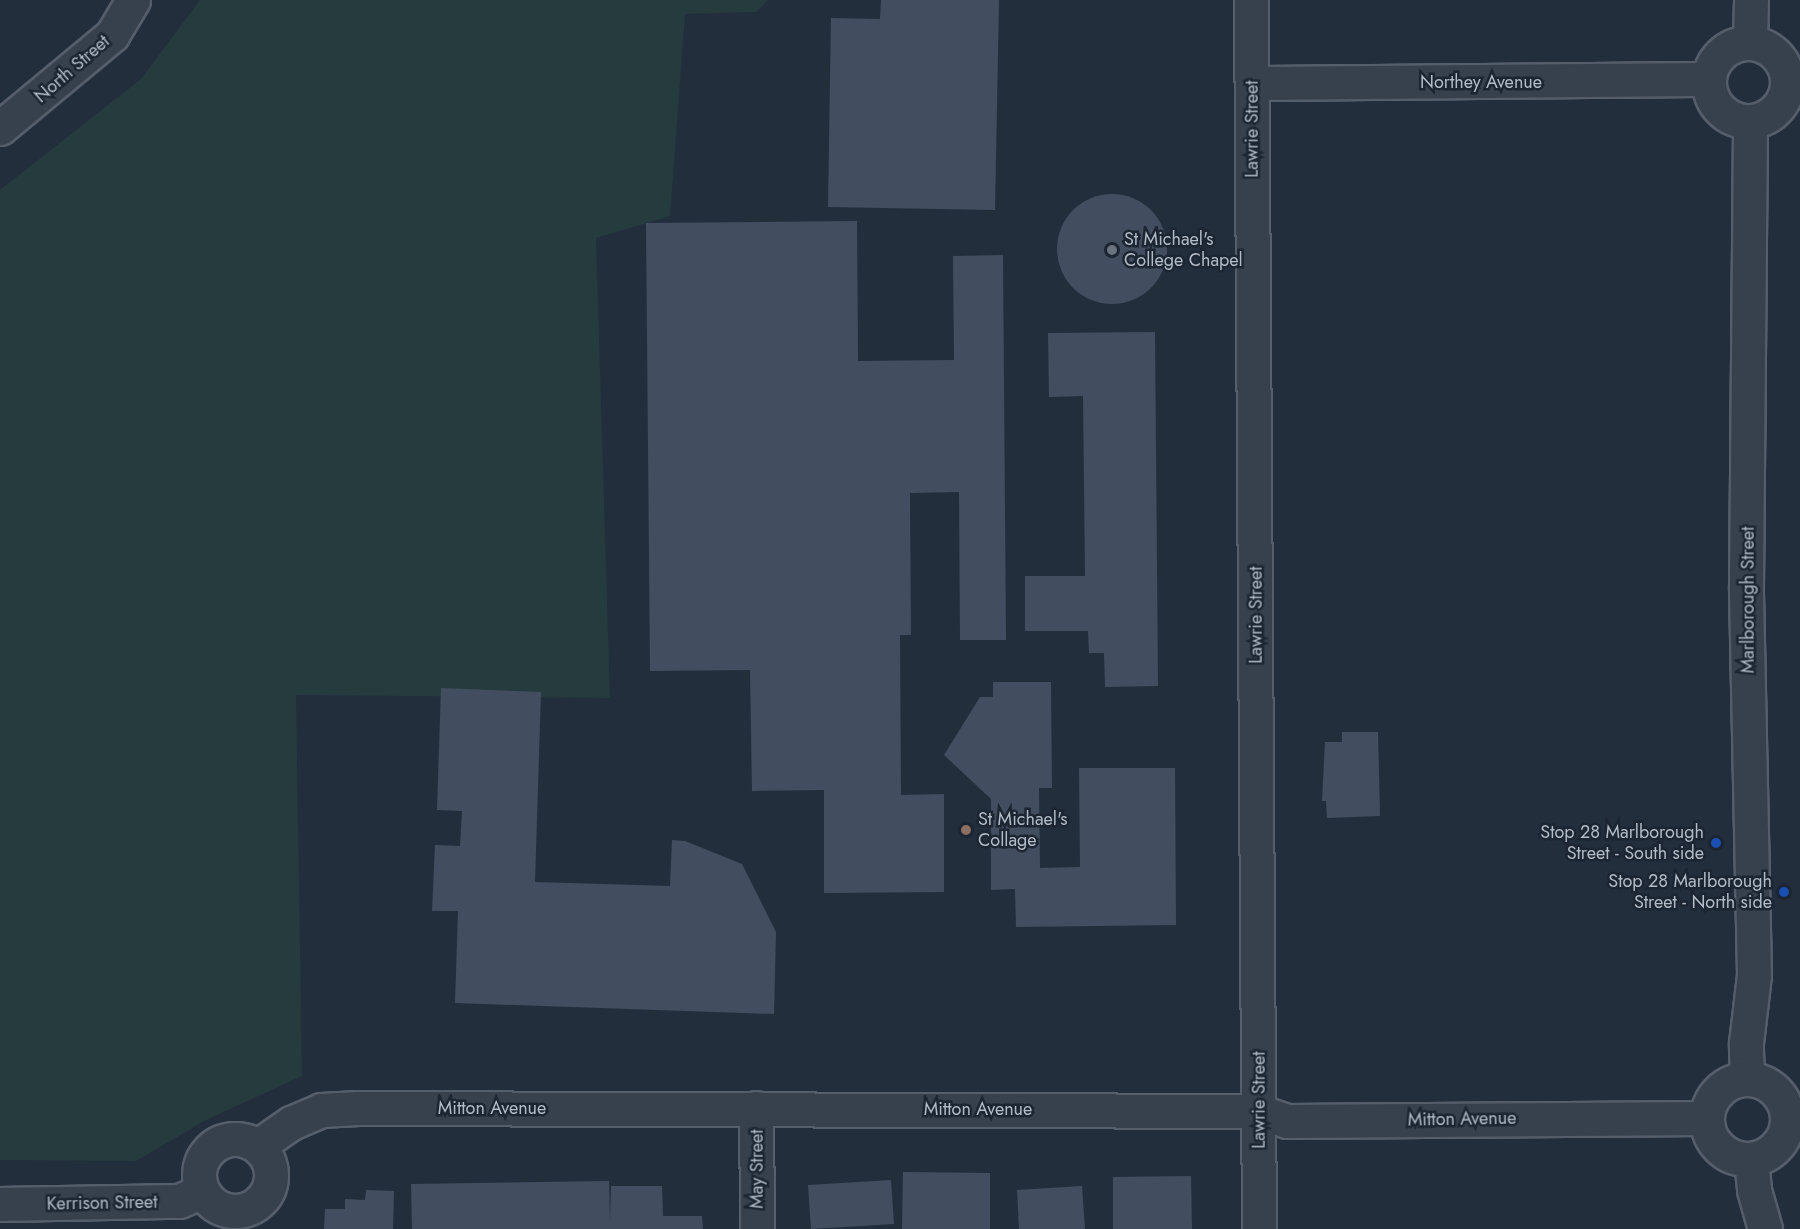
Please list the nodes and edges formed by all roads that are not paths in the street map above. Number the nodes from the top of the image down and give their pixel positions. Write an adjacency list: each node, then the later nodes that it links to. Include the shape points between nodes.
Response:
1 (133, 0): 9 (street, North Street, via 112,35)
2 (1251, 0): 6 (street, Lawrie Street)
3 (1751, 0): 4 (street)
4 (1750, 43): 5 (street, via 1724,51 1714,63); 7 (street, via 1767,47)
5 (1709, 79): 6 (street, Northey Avenue); 8 (street, via 1714,102 1725,114)
6 (1252, 83): 12 (street, Lawrie Street)
7 (1794, 83): 8 (street, via 1772,113)
8 (1750, 121): 10 (street, Marlborough Street, via 1753,212 1746,586 1754,975 1746,1043)
9 (0, 128)
10 (1747, 1078): 13 (street, via 1720,1088 1710,1102); 14 (street, via 1765,1082 1778,1093)
11 (756, 1108): 12 (street, Mitton Avenue); 15 (street, Mitton Avenue, via 321,1110 291,1123); 20 (street, May Street)
12 (1258, 1111): 13 (street, Mitton Avenue, via 1287,1121); 21 (street, Lawrie Street)
13 (1706, 1118): 16 (street, via 1712,1141 1724,1153)
14 (1794, 1119): 16 (street, via 1773,1151)
15 (258, 1146): 17 (street, via 232,1139 218,1143 200,1165); 19 (street, via 266,1156 272,1177)
16 (1751, 1160): 22 (street, via 1754,1190)
17 (202, 1191): 18 (street, Kerrison Street, via 179,1201); 19 (street, via 218,1208)
18 (0, 1204)
19 (258, 1218)
20 (757, 1229)
21 (1259, 1229)
22 (1765, 1229)

